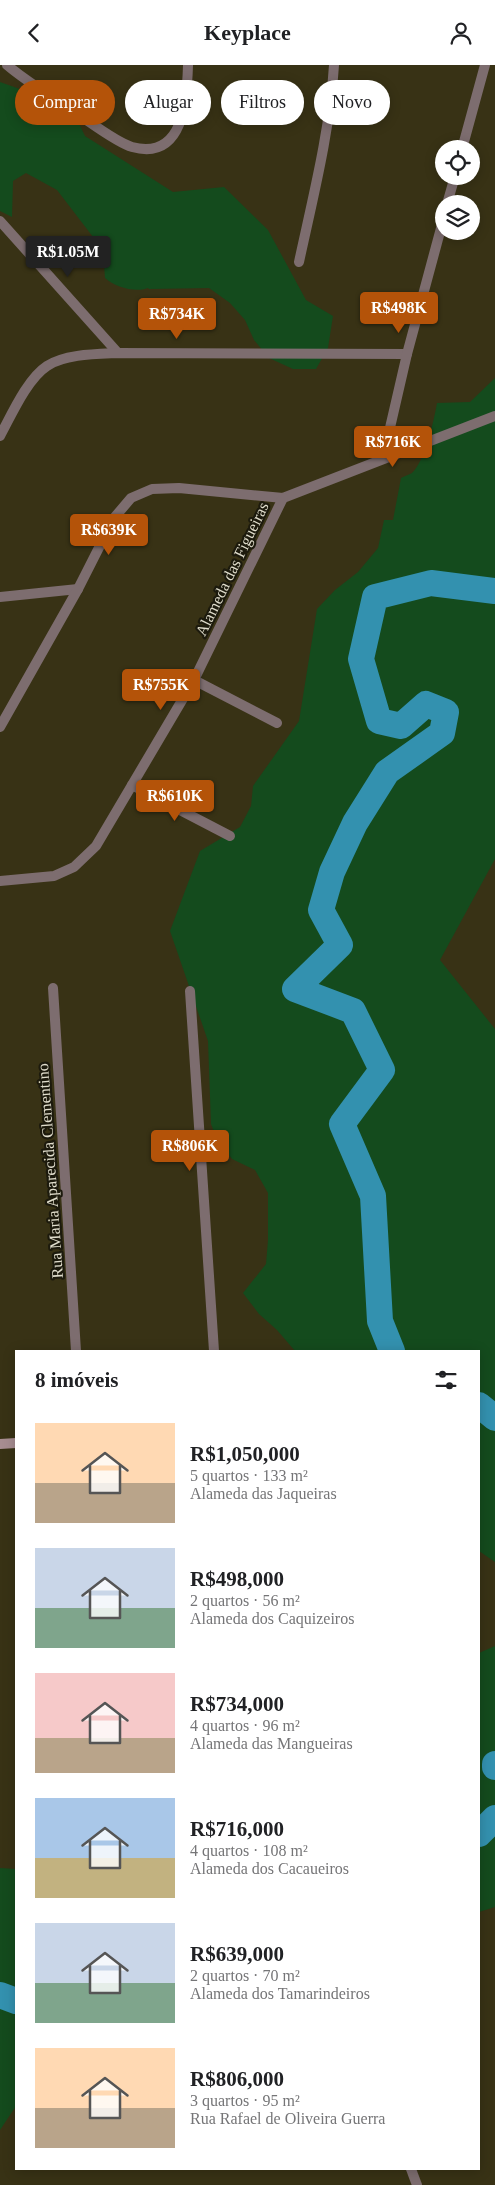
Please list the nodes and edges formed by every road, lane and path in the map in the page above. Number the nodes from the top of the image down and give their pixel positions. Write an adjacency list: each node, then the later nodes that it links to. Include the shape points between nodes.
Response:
1 (7, 65): 2 (street, via 131,147 151,149 169,141 180,124 187,101)
2 (188, 65)
3 (334, 65): 8 (street, via 320,168)
4 (485, 65): 5 (street)
5 (464, 140)
6 (0, 221): 9 (street)
7 (438, 240): 10 (street)
8 (299, 262)
9 (118, 353): 10 (street); 12 (street, via 80,355 47,366 32,382)
10 (407, 354): 13 (street)
11 (495, 416): 13 (street)
12 (0, 436)
13 (383, 458): 14 (street)
14 (283, 499): 15 (street, via 179,488 152,489 131,498 114,518); 17 (street, Alameda das Figueiras)
15 (78, 589): 16 (street); 19 (street)
16 (0, 597)
17 (194, 680): 18 (street); 20 (street, Alameda das Figueiras)
18 (277, 723)
19 (0, 727)
20 (132, 785): 21 (street); 22 (street, Alameda das Figueiras, via 96,846 74,867 54,876)
21 (230, 836)
22 (0, 881)
23 (53, 988): 25 (street, Rua Maria Aparecida Clementino)
24 (190, 991): 26 (street)
25 (76, 1350)
26 (214, 1350)
27 (15, 1443): 28 (street)
28 (0, 1444)
29 (411, 2170): 30 (street)
30 (417, 2185)

